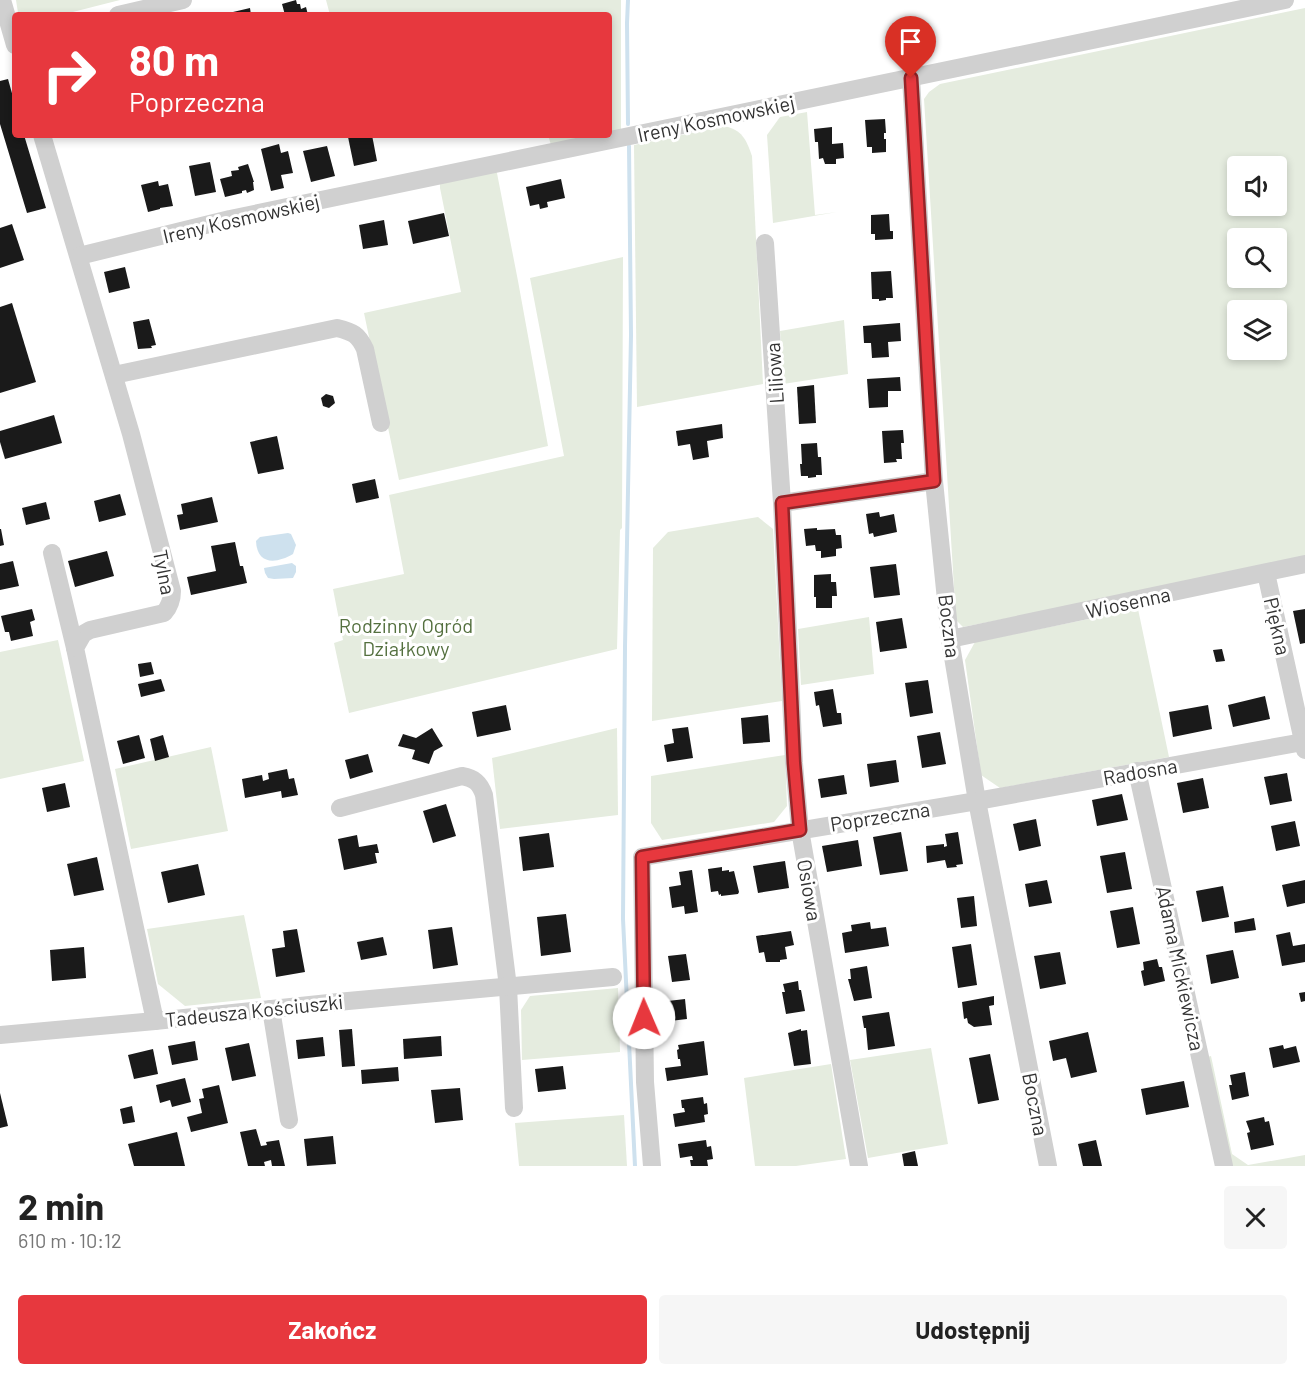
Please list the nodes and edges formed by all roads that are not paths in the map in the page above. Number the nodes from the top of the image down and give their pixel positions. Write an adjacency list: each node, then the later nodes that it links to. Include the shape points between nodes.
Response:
1 (2, 0): 5 (street)
2 (183, 0): 4 (street)
3 (1285, 0): 6 (street, Ireny Kosmowskiej)
4 (131, 12)
5 (12, 34)
6 (911, 78): 9 (street, Ireny Kosmowskiej, via 252,214); 12 (street, Boczna)
7 (43, 138): 9 (street, Tylna)
8 (765, 243): 13 (street, Liliowa)
9 (79, 256): 10 (street, Tylna)
10 (114, 375): 11 (street, via 337,328 350,331 365,349); 18 (street, Tylna, via 172,599 169,608 159,615 90,630)
11 (381, 423)
12 (934, 481): 13 (street); 17 (street, Boczna)
13 (782, 503): 23 (street, Osiowa)
14 (52, 553): 18 (street)
15 (1305, 564): 16 (street, Wiosenna)
16 (1266, 573): 17 (street, Wiosenna); 19 (street, Piękna)
17 (950, 639): 21 (street, Boczna)
18 (75, 648): 27 (street)
19 (1304, 746): 20 (street, Radosna)
20 (1137, 771): 21 (street, Radosna); 34 (street, Adama Mickiewicza)
21 (977, 801): 23 (street, Poprzeczna); 33 (street, Boczna)
22 (340, 808): 25 (street, via 462,776 479,784 484,795)
23 (800, 830): 31 (street, Poprzeczna, via 642,857 645,1082); 32 (street, Osiowa)
24 (613, 977): 25 (street, Tadeusza Kościuszki)
25 (508, 987): 26 (street, Tadeusza Kościuszki); 29 (street)
26 (271, 1009): 27 (street, Tadeusza Kościuszki); 30 (street)
27 (155, 1021): 28 (street, Tadeusza Kościuszki)
28 (0, 1035)
29 (514, 1108)
30 (289, 1120)
31 (652, 1166)
32 (859, 1166)
33 (1048, 1166)
34 (1224, 1166)

